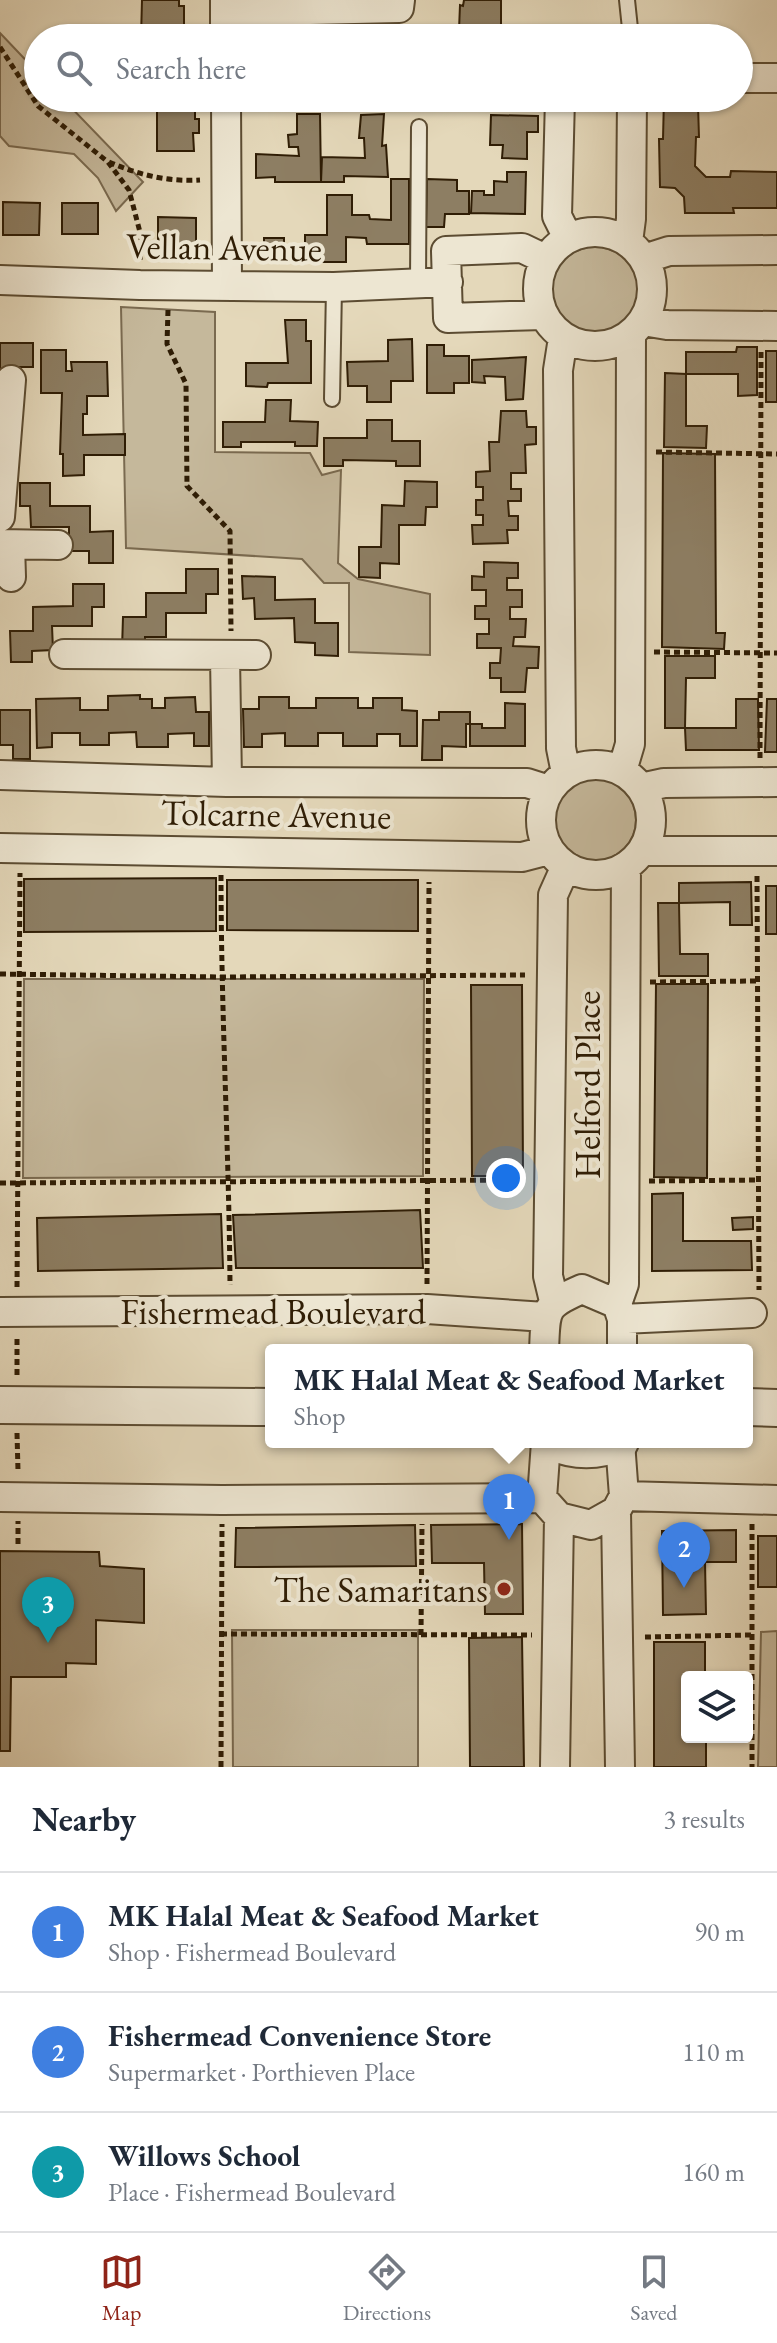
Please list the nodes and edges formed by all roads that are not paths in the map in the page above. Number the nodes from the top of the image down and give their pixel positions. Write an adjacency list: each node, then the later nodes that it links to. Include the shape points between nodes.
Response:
1 (400, 0): 3 (street, via 399,8)
2 (627, 0): 4 (lane)
3 (225, 17)
4 (630, 24)
5 (753, 78): 6 (street)
6 (777, 78)
7 (226, 112): 18 (street)
8 (560, 112): 11 (street, via 557,216)
9 (632, 112): 12 (street, Helford Place, via 631,219)
10 (419, 127): 16 (lane)
11 (568, 238): 12 (street, via 609,233); 14 (street)
12 (636, 250): 13 (street); 22 (street, Helford Place, via 651,273 653,290)
13 (777, 250)
14 (545, 259): 17 (street, via 522,248 446,251); 20 (street, via 537,296)
15 (0, 280): 18 (street, Vellan Avenue)
16 (418, 282): 17 (street, Vellan Avenue); 19 (street, Vellan Avenue)
17 (448, 282): 20 (street, via 448,318)
18 (227, 286): 19 (street, Vellan Avenue)
19 (334, 287): 25 (lane)
20 (543, 315): 23 (street)
21 (777, 326): 22 (street)
22 (637, 328): 23 (street, via 616,343 598,347); 34 (street, Helford Place)
23 (563, 338): 36 (street, via 558,370)
24 (11, 380): 26 (street)
25 (332, 399)
26 (0, 517)
27 (5, 544): 28 (street); 29 (street)
28 (58, 545)
29 (11, 577)
30 (64, 654): 32 (street)
31 (256, 655): 32 (street)
32 (225, 656): 35 (street, Tolcarne Avenue)
33 (0, 775): 35 (street, Tolcarne Avenue)
34 (632, 779): 36 (street, via 604,765 584,765); 37 (street); 41 (street, Helford Place, via 649,802 652,819)
35 (227, 782): 36 (street, Tolcarne Avenue)
36 (557, 782): 40 (street, via 541,810 541,830)
37 (768, 782)
38 (10, 848): 40 (street, Tolcarne Avenue)
39 (767, 851): 41 (street)
40 (558, 858): 41 (street, via 580,873 596,875 612,873); 43 (street, Helford Place, via 550,975)
41 (634, 858): 44 (street, Helford Place, via 625,983 624,1284)
42 (755, 1305): 44 (street)
43 (550, 1309): 44 (street, Fishermead Boulevard, via 582,1289); 45 (street, Fishermead Boulevard); 46 (street, Helford Place)
44 (619, 1311): 47 (street, Helford Place)
45 (8, 1312)
46 (545, 1344)
47 (622, 1344)
48 (8, 1405): 49 (street)
49 (265, 1407)
50 (753, 1407): 51 (street)
51 (777, 1408)
52 (549, 1448): 59 (street)
53 (566, 1448): 54 (street)
54 (606, 1448)
55 (620, 1448): 58 (street)
56 (9, 1497): 59 (street, via 423,1499)
57 (764, 1500): 58 (street)
58 (620, 1504): 59 (street, via 591,1525); 61 (street)
59 (550, 1507): 60 (street, via 557,1635)
60 (555, 1767)
61 (620, 1767)

